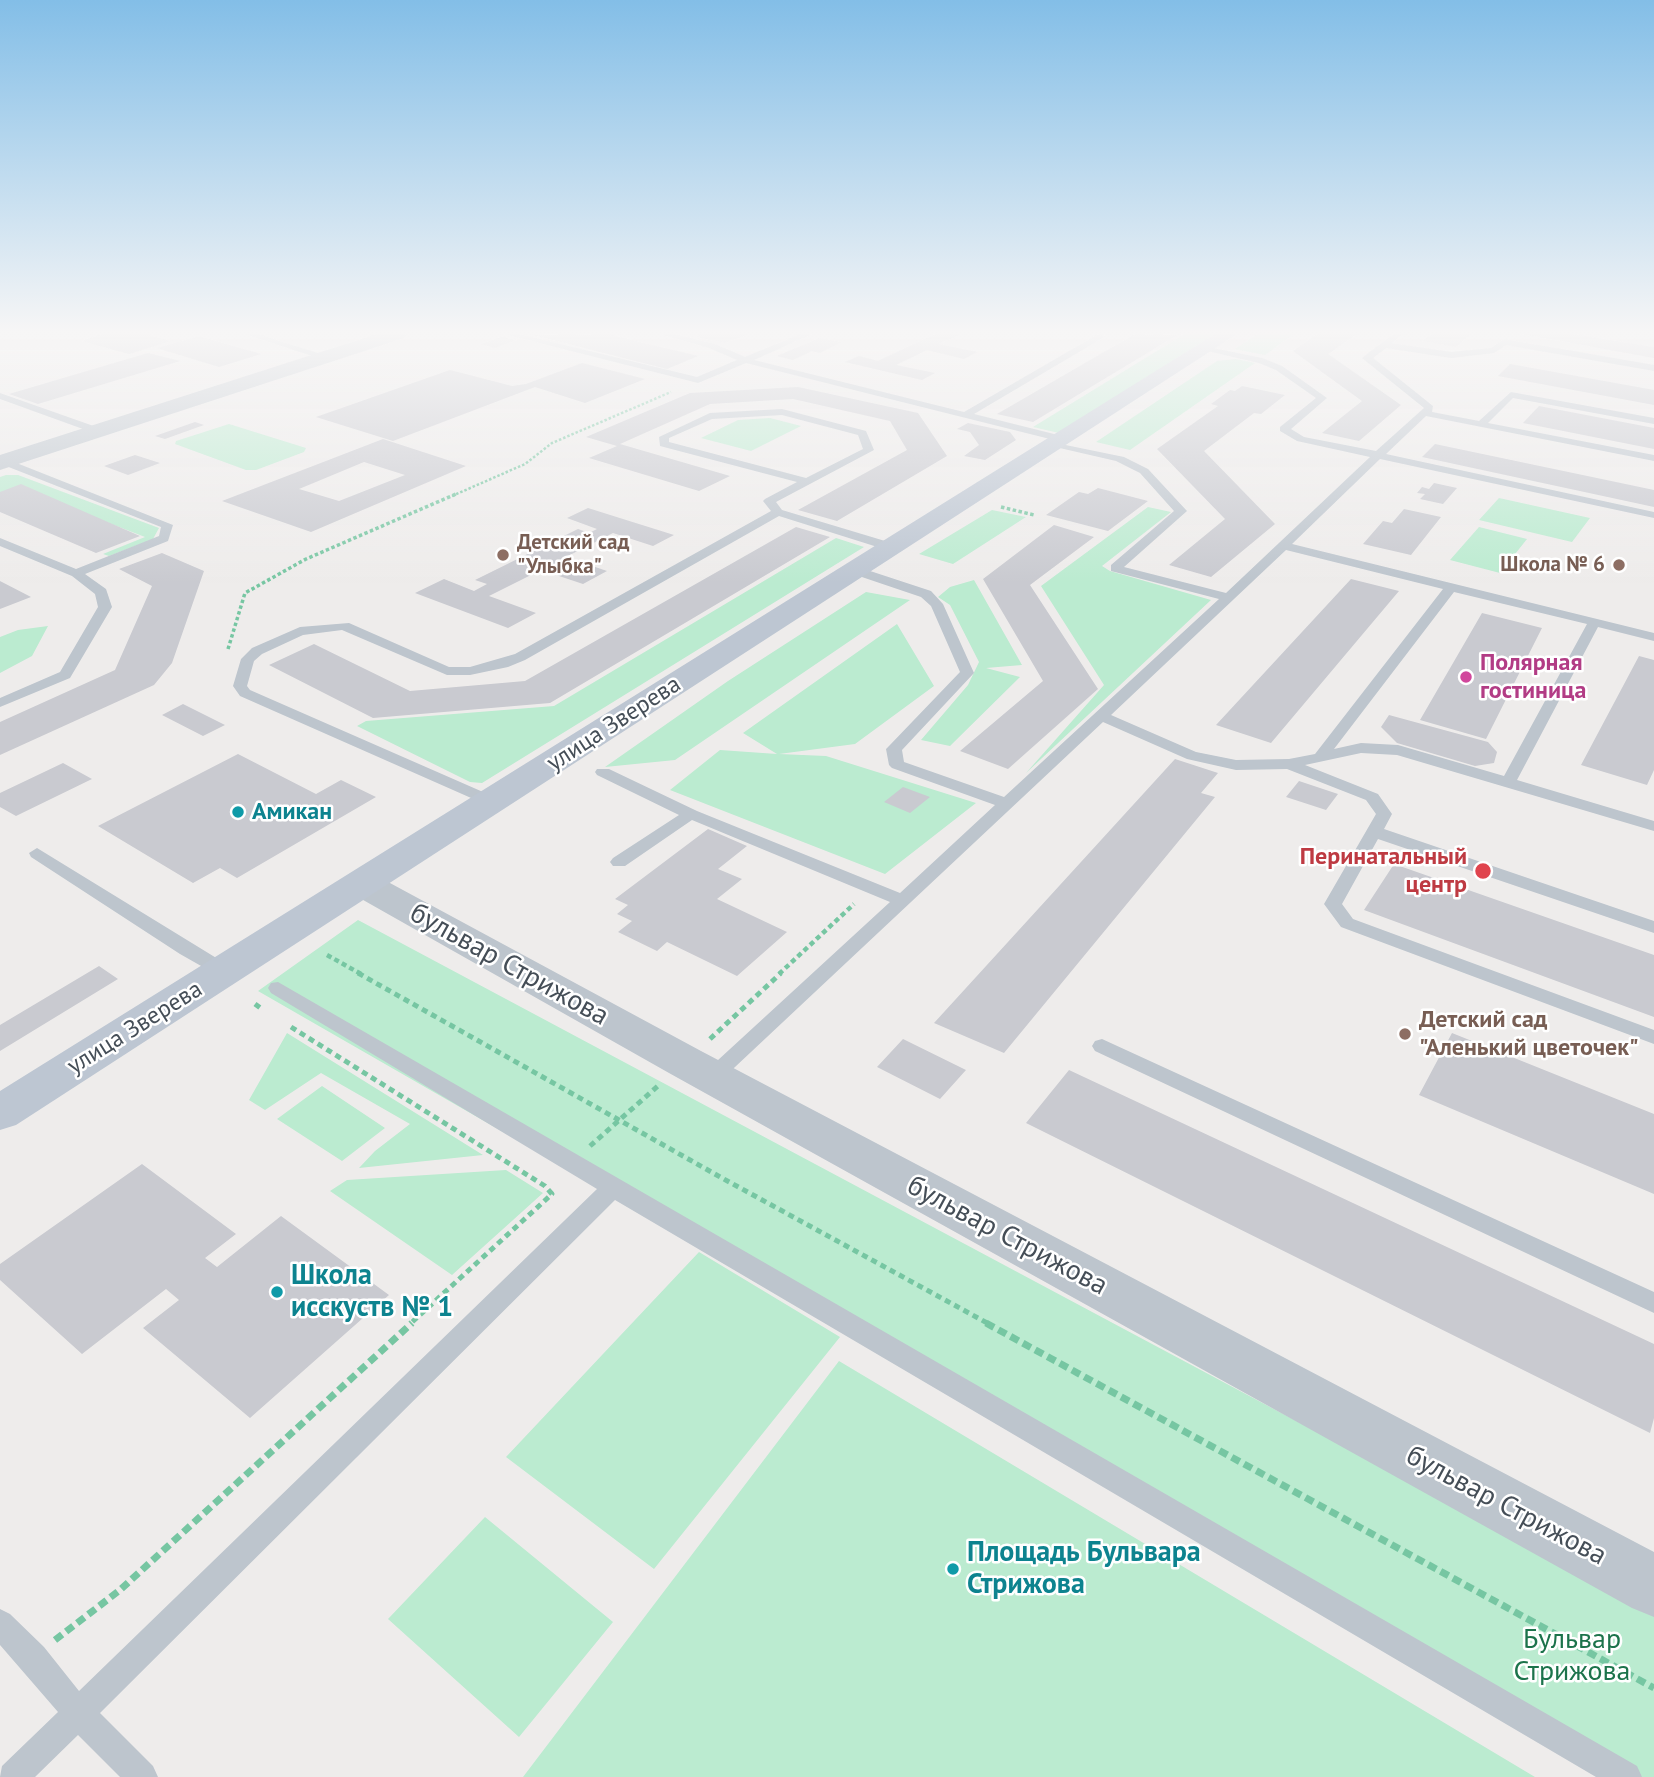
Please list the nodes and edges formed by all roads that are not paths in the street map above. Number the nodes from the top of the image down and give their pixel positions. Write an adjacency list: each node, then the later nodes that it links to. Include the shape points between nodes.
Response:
1 (59, 417): 14 (lane)
2 (141, 417): 14 (street)
3 (708, 417): 19 (lane, via 664,437 664,444)
4 (801, 417): 19 (lane, via 862,433 869,450)
5 (967, 417): 15 (lane)
6 (1098, 417): 15 (main road, улица Зверева)
7 (1299, 417): 16 (lane, via 1284,429 1301,439)
8 (1420, 417): 16 (lane)
9 (1444, 417): 13 (lane)
10 (1488, 417): 13 (lane)
11 (1632, 417): 12 (lane)
12 (1654, 421)
13 (1481, 424): 17 (lane)
14 (98, 431): 18 (street)
15 (1059, 442): 24 (main road, улица Зверева); 28 (lane, via 1120,459 1144,471 1181,511 1115,568)
16 (1378, 455): 21 (lane); 23 (lane)
17 (1654, 458)
18 (2, 462): 26 (lane, via 167,526 164,538)
19 (806, 481): 20 (lane, via 769,501)
20 (778, 512): 24 (lane); 37 (lane, via 503,664 447,671 344,626 300,631 248,659 240,686 245,693)
21 (1654, 515)
22 (0, 542): 26 (lane)
23 (1284, 546): 27 (lane); 28 (lane)
24 (891, 547): 25 (main road, улица Зверева)
25 (854, 570): 37 (main road, улица Зверева); 38 (lane, via 926,594 937,604 967,673 894,748 897,765)
26 (76, 573): 31 (lane, via 101,592 105,607 65,675)
27 (1451, 587): 29 (lane); 33 (lane)
28 (1226, 597): 32 (lane)
29 (1594, 622): 30 (lane); 36 (lane)
30 (1654, 637)
31 (0, 703)
32 (1100, 715): 34 (lane, via 1192,756 1236,765); 38 (lane)
33 (1322, 755): 34 (lane); 36 (lane, via 1361,748 1398,750)
34 (1289, 764): 41 (lane, via 1372,797 1384,814)
35 (603, 772): 39 (lane)
36 (1508, 783): 40 (lane)
37 (493, 802): 44 (main road, улица Зверева)
38 (1005, 803): 45 (lane)
39 (691, 814): 43 (lane); 45 (lane)
40 (1654, 826)
41 (1375, 832): 46 (lane); 49 (lane, via 1333,904 1347,923)
42 (37, 853): 47 (lane)
43 (620, 862)
44 (363, 884): 47 (main road, улица Зверева); 51 (street, бульвар Стрижова)
45 (902, 900): 51 (lane)
46 (1654, 927)
47 (224, 971): 52 (main road, улица Зверева)
48 (278, 989): 53 (lane)
49 (1654, 1037)
50 (1102, 1046): 54 (lane)
51 (712, 1077): 55 (street, бульвар Стрижова)
52 (0, 1114)
53 (613, 1188): 57 (lane); 60 (lane)
54 (1654, 1303)
55 (1654, 1586)
56 (0, 1624): 57 (lane)
57 (79, 1714): 58 (lane); 59 (lane)
58 (13, 1777)
59 (142, 1777)
60 (1626, 1777)

